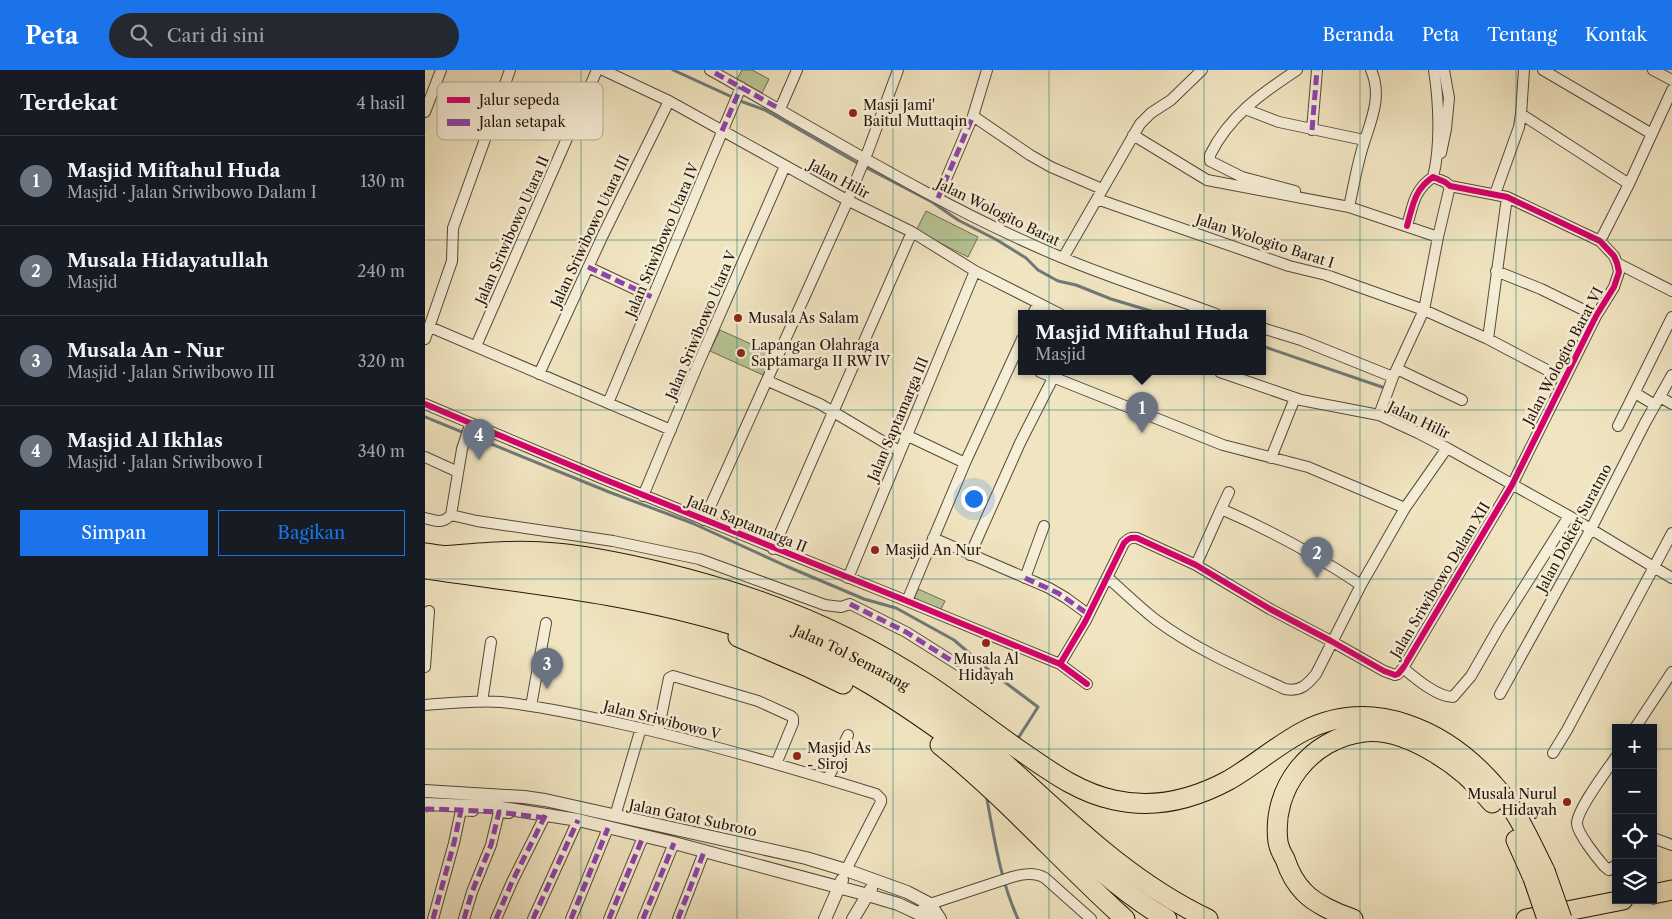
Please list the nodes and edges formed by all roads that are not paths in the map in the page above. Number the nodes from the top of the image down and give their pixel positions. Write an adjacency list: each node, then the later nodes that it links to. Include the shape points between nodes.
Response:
1 (441, 70): 26 (street)
2 (510, 70): 19 (street)
3 (597, 70): 20 (street, Jalan Sriwibowo Utara II)
4 (603, 70): 23 (street, Jalan Hilir)
5 (797, 70): 24 (street)
6 (898, 70): 37 (street)
7 (987, 70): 28 (street)
8 (1201, 70): 32 (street, via 1171,100 1146,117)
9 (1297, 70): 25 (street, via 1262,93)
10 (1317, 70): 29 (street)
11 (1371, 70): 35 (street, via 1376,93 1375,108)
12 (1434, 70): 36 (street, via 1438,99)
13 (1444, 70): 36 (street, via 1449,98 1442,151)
14 (1524, 70): 27 (street)
15 (1543, 70): 31 (street)
16 (1653, 70): 18 (street)
17 (714, 71): 21 (street, Jalan Wologito Barat)
18 (1672, 80)
19 (506, 82)
20 (592, 82)
21 (740, 90): 24 (street, Jalan Wologito Barat); 30 (street, Jalan Sriwibowo Utara IV)
22 (1672, 90): 31 (street)
23 (669, 101): 30 (street, Jalan Hilir); 55 (street, Jalan Sriwibowo Utara III)
24 (780, 109): 37 (street, Jalan Wologito Barat)
25 (1245, 109): 29 (street); 48 (street, via 1213,148 1210,162 1242,177)
26 (425, 112)
27 (1521, 114): 40 (street); 43 (street)
28 (973, 116): 42 (street, via 1051,167); 45 (street)
29 (1312, 130): 35 (street)
30 (722, 131): 38 (street, Jalan Hilir); 59 (street, Jalan Sriwibowo Utara IV)
31 (1652, 134): 40 (street)
32 (1133, 135): 42 (street); 48 (street, via 1207,180)
33 (485, 140): 67 (street, via 453,228 452,261)
34 (566, 140): 71 (street, Jalan Sriwibowo Utara II)
35 (1364, 140): 48 (street)
36 (1436, 164): 39 (street)
37 (862, 165): 45 (street, Jalan Wologito Barat); 47 (street)
38 (785, 166): 47 (street, Jalan Hilir); 92 (street, Jalan Sriwibowo Utara V)
39 (1433, 177): 41 (street); 49 (street, via 1423,184 1416,196)
40 (1629, 184): 52 (street)
41 (1449, 186): 43 (street); 51 (street)
42 (1102, 189): 46 (street)
43 (1495, 194): 44 (street)
44 (1507, 197): 52 (street); 57 (street)
45 (937, 198): 53 (street, Jalan Wologito Barat)
46 (1097, 199): 53 (street); 64 (street, Jalan Wologito Barat I)
47 (847, 200): 50 (street, Jalan Hilir); 80 (street)
48 (1349, 207): 49 (street)
49 (1407, 226): 51 (street)
50 (913, 232): 56 (street, Jalan Hilir); 88 (street)
51 (1438, 237): 64 (street)
52 (1601, 241): 54 (street)
53 (1063, 258): 63 (street, Jalan Wologito Barat)
54 (1617, 263): 58 (street); 65 (street, Jalan Wologito Barat VI, via 1619,272 1614,287)
55 (588, 267): 59 (street); 74 (street, Jalan Sriwibowo Utara III)
56 (975, 271): 60 (street, Jalan Hilir); 93 (street, Jalan Saptamarga III)
57 (1496, 271): 65 (street); 70 (street)
58 (1672, 291)
59 (652, 297): 85 (street, Jalan Sriwibowo Utara IV)
60 (1037, 303): 61 (street); 62 (street, Jalan Hilir)
61 (1034, 310)
62 (1052, 310)
63 (1205, 310)
64 (1424, 310): 70 (street, Jalan Wologito Barat I); 73 (street)
65 (1596, 316): 79 (street, Jalan Wologito Barat VI)
66 (1672, 317): 81 (street)
67 (430, 327): 69 (street); 71 (street)
68 (1266, 329): 73 (street)
69 (425, 339)
70 (1487, 339): 79 (street, Jalan Wologito Barat I)
71 (476, 346): 74 (street)
72 (1018, 361): 98 (street)
73 (1395, 373): 83 (street); 89 (street)
74 (539, 374): 85 (street)
75 (1047, 375): 78 (street)
76 (1229, 375): 82 (street, Jalan Hilir)
77 (1672, 375): 84 (street, Jalan Dokter Suratmo)
78 (1053, 378): 97 (street, via 1223,445); 115 (street)
79 (1564, 379): 100 (street, Jalan Wologito Barat VI)
80 (767, 381): 88 (street); 108 (street)
81 (1635, 393): 84 (street); 90 (street)
82 (1295, 398): 89 (street, Jalan Hilir); 97 (street)
83 (1462, 400)
84 (1658, 401): 87 (street); 110 (street, Jalan Dokter Suratmo)
85 (608, 403): 92 (street)
86 (425, 404): 91 (street, Jalan Saptamarga II)
87 (1672, 404)
88 (833, 411): 95 (street); 113 (street)
89 (1379, 415): 94 (street, Jalan Hilir)
90 (1618, 426)
91 (469, 429): 99 (street); 102 (street, Jalan Saptamarga II)
92 (671, 430): 102 (street, Jalan Sriwibowo Utara V)
93 (906, 435): 95 (street, Jalan Saptamarga III); 98 (street)
94 (1447, 448): 100 (street, Jalan Hilir); 103 (street)
95 (899, 452): 120 (street, Jalan Saptamarga III)
96 (425, 457): 99 (street)
97 (1271, 458): 103 (street, via 1308,467)
98 (965, 463): 112 (street)
99 (458, 472): 105 (street)
100 (1511, 485): 106 (street, Jalan Hilir); 134 (street, Jalan Sriwibowo Dalam XII)
101 (1229, 492): 104 (street)
102 (643, 496): 108 (street, Jalan Saptamarga II)
103 (1405, 508): 123 (street)
104 (1221, 509): 116 (street); 123 (street, via 1317,556)
105 (451, 515): 107 (street, via 438,522); 132 (street, via 613,541 699,560 825,605 841,607 850,604 906,632)
106 (1569, 516): 110 (street, Jalan Hilir); 134 (street, via 1471,676 1453,697 1441,694)
107 (425, 518)
108 (704, 520): 113 (street, Jalan Saptamarga II)
109 (1044, 526): 121 (street)
110 (1591, 529): 117 (street, Jalan Hilir); 137 (street, Jalan Dokter Suratmo)
111 (1672, 533): 117 (street)
112 (933, 538): 115 (street); 124 (street)
113 (773, 548): 120 (street, Jalan Saptamarga II)
114 (434, 554): 145 (highway, Jalan Tol Semarang, via 618,581 715,602 772,621 884,672 931,702)
115 (970, 555): 121 (street)
116 (1196, 565): 119 (street, via 1132,537 1124,543); 129 (street)
117 (1655, 567): 122 (street, Jalan Hilir); 146 (street)
118 (425, 569): 125 (highway, Jalan Tol Semarang)
119 (1107, 577): 127 (street); 129 (street, via 1179,636 1285,689 1301,688 1316,674)
120 (848, 578): 124 (street, Jalan Saptamarga II)
121 (1025, 578): 127 (street, via 1058,592)
122 (1672, 578)
123 (1361, 585): 129 (street)
124 (907, 600): 131 (street, Jalan Saptamarga II)
125 (659, 604): 145 (highway, Jalan Tol Semarang, via 773,637 818,657 916,713); 189 (highway, via 809,667 915,724 1029,826)
126 (429, 611): 133 (street)
127 (1088, 614): 131 (street)
128 (546, 623): 140 (street)
129 (1331, 641): 134 (street, Jalan Sriwibowo Dalam XII, via 1390,674 1399,674)
130 (491, 642): 138 (street)
131 (1060, 664): 136 (street, Jalan Saptamarga II)
132 (960, 666)
133 (425, 667)
134 (1403, 668)
135 (1672, 672): 141 (street)
136 (1087, 684)
137 (1500, 694)
138 (482, 702): 139 (street, Jalan Sriwibowo V); 140 (street, Jalan Sriwibowo V)
139 (425, 705)
140 (531, 706): 142 (street, Jalan Sriwibowo V)
141 (1638, 724)
142 (641, 728): 143 (street, Jalan Sriwibowo V); 157 (street)
143 (658, 732): 148 (street, Jalan Sriwibowo V); 148 (street, via 669,678 673,676 758,702 791,716 793,723)
144 (848, 735): 149 (street)
145 (982, 742): 151 (highway, Jalan Tol Semarang); 167 (highway, via 1086,791 1140,804 1165,802 1209,790 1303,732 1330,720 1354,716 1388,718 1427,732 1464,755 1495,785 1519,819)
146 (1553, 753)
147 (1612, 763): 165 (street, via 1579,812 1577,825 1604,866 1609,870)
148 (776, 764): 149 (street, Jalan Sriwibowo V)
149 (828, 779): 166 (street, Jalan Sriwibowo V, via 876,794 881,799)
150 (425, 791): 157 (street, Jalan Gatot Subroto, via 523,797)
151 (1032, 798): 190 (highway, Jalan Tol Semarang, via 1118,885); 191 (highway, Jalan Tol Semarang, via 1131,874)
152 (425, 804): 156 (street, Jalan Gatot Subroto, via 496,807)
153 (461, 810): 154 (street); 155 (street); 176 (street)
154 (425, 811)
155 (499, 812): 156 (street); 177 (street)
156 (545, 816): 158 (street, Jalan Gatot Subroto); 178 (street)
157 (615, 816): 166 (street, Jalan Gatot Subroto, via 806,858)
158 (579, 820): 159 (street, Jalan Gatot Subroto); 179 (street)
159 (608, 828): 160 (street, Jalan Gatot Subroto); 180 (street)
160 (643, 836): 162 (street, Jalan Gatot Subroto); 181 (street)
161 (1657, 839): 163 (street)
162 (674, 843): 164 (street, Jalan Gatot Subroto); 182 (street)
163 (1672, 845)
164 (704, 852): 169 (street, Jalan Gatot Subroto); 183 (street)
165 (1612, 868)
166 (846, 870): 168 (street, Jalan Gatot Subroto); 169 (street)
167 (1539, 875): 192 (highway, via 1509,824 1485,794 1453,764 1421,744 1387,733 1365,731 1342,736 1318,749 1299,767 1283,794 1277,819 1278,843 1289,872 1304,892 1335,913); 194 (highway, bridge); 195 (highway, bridge)
168 (876, 881): 172 (street); 174 (street, Jalan Gatot Subroto)
169 (839, 888): 172 (street, Jalan Gatot Subroto); 184 (street)
170 (1672, 890): 171 (highway)
171 (1657, 893)
172 (868, 895): 175 (street, Jalan Gatot Subroto); 185 (street)
173 (1612, 902): 193 (highway)
174 (930, 904): 175 (street); 187 (street, Jalan Gatot Subroto); 188 (street, via 1012,877 1038,874)
175 (917, 913): 186 (street, Jalan Gatot Subroto)
176 (433, 919)
177 (465, 919)
178 (496, 919)
179 (533, 919)
180 (571, 919)
181 (609, 919)
182 (643, 919)
183 (678, 919)
184 (825, 919)
185 (853, 919)
186 (930, 919)
187 (940, 919)
188 (1091, 919)
189 (1125, 919)
190 (1167, 919)
191 (1207, 919)
192 (1353, 919)
193 (1526, 919)
194 (1547, 919)
195 (1562, 919)

